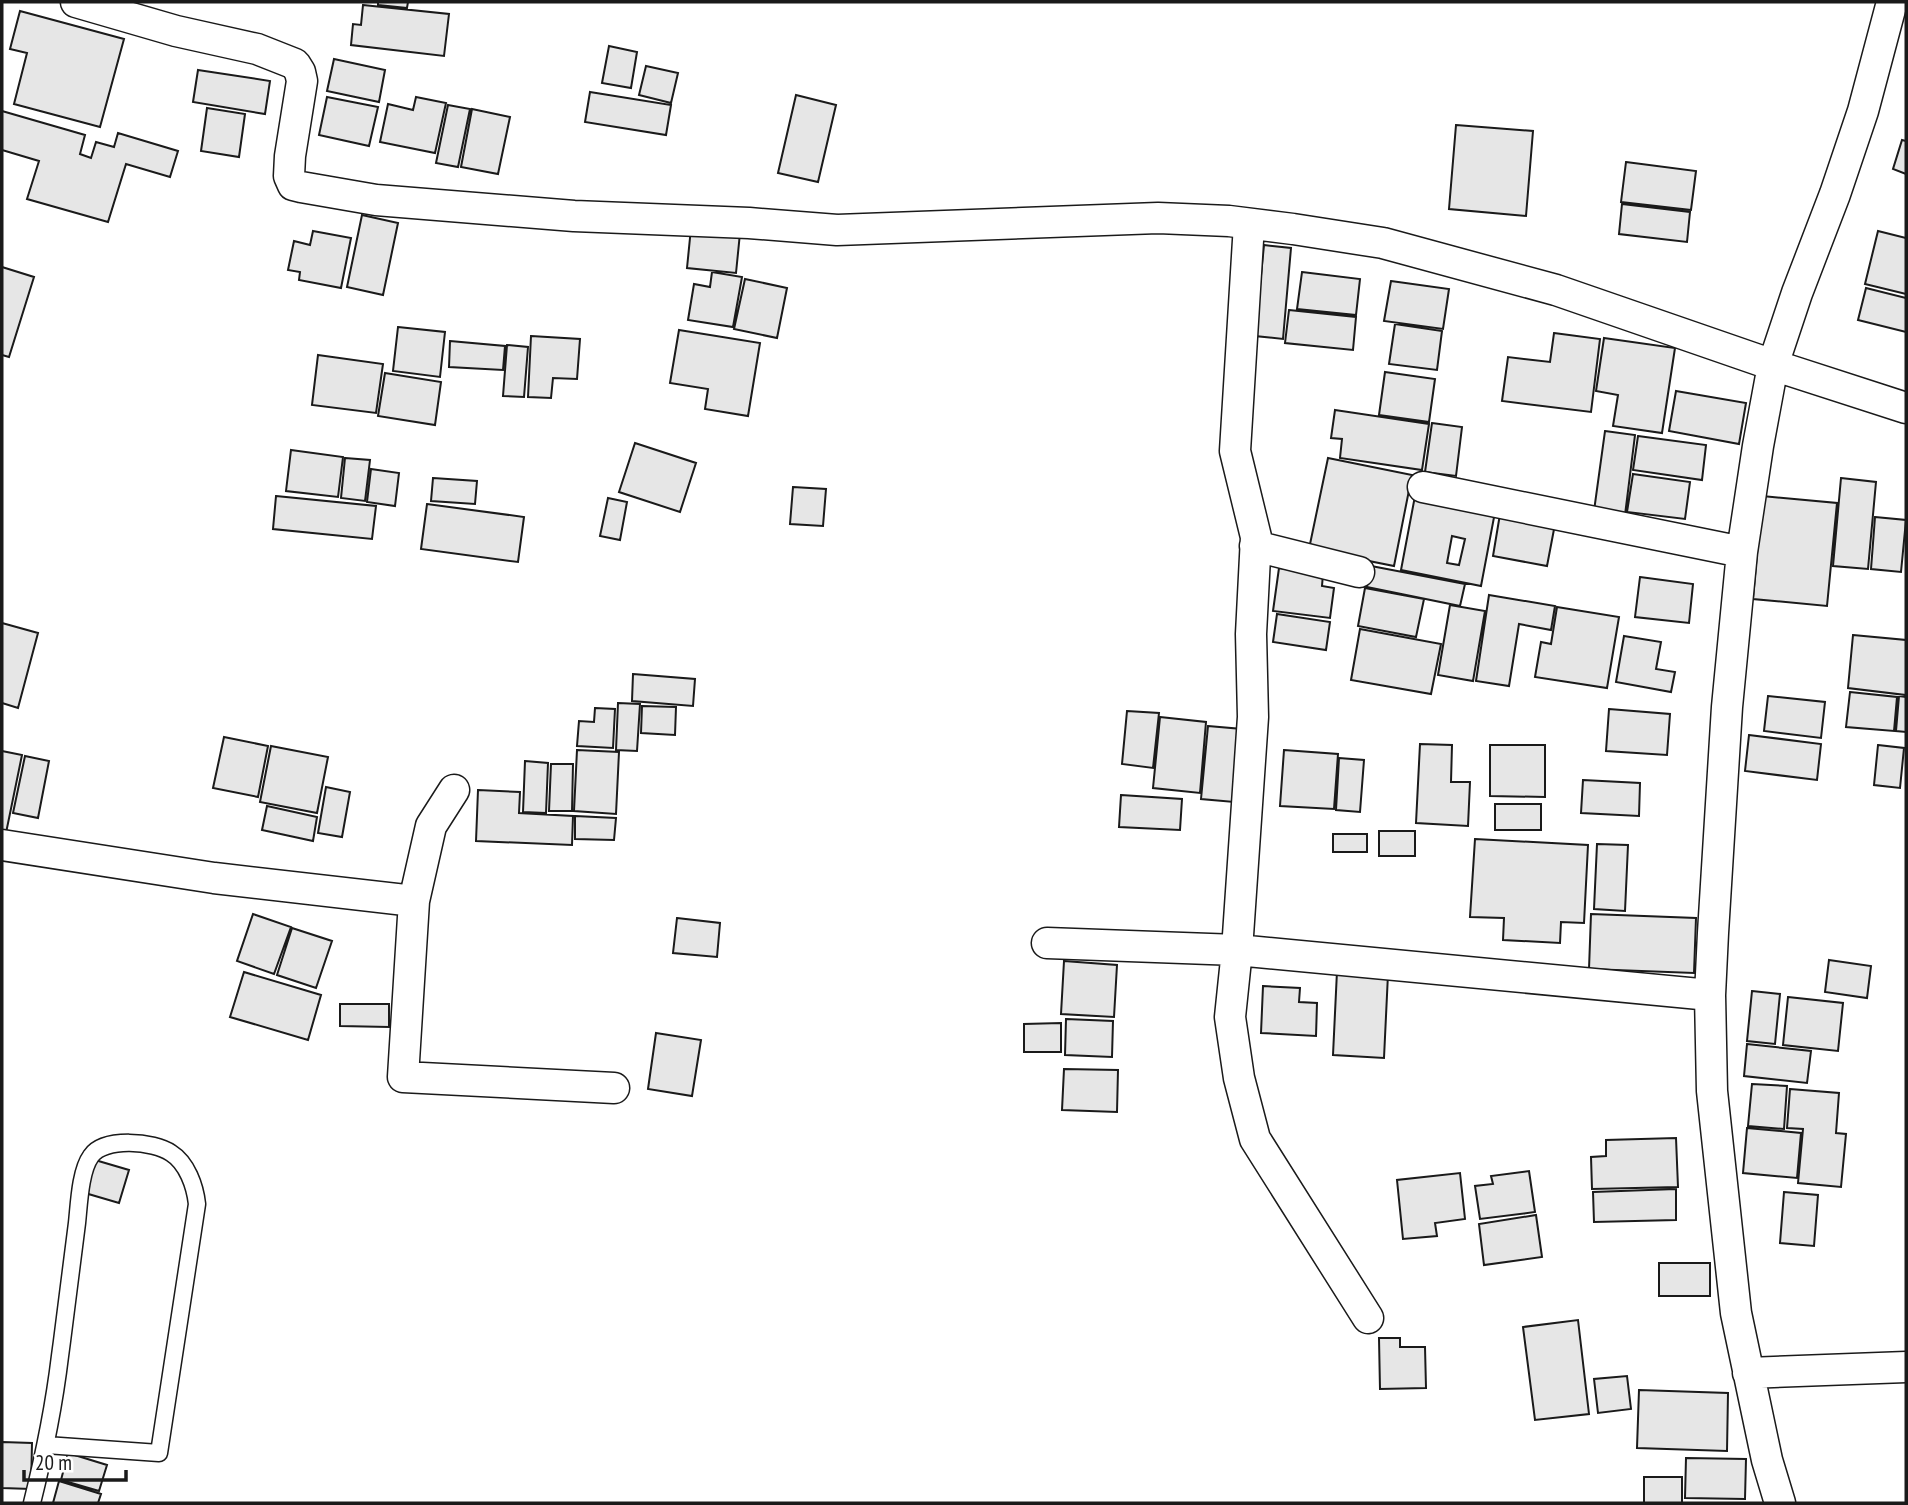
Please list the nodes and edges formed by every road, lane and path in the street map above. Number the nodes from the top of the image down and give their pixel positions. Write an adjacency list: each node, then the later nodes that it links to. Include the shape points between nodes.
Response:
1 (76, 2): 3 (street, via 176,32 257,49 295,64 302,81 289,176 301,187 376,200 574,216 837,230 1158,218)
2 (1892, 2): 4 (street, via 1863,111)
3 (1250, 224): 4 (street, via 1383,243 1556,289); 7 (street, via 1235,451)
4 (1773, 365): 5 (street); 8 (street)
5 (1906, 408)
6 (1423, 487): 8 (street)
7 (1255, 546): 9 (street); 14 (street, via 1253,717)
8 (1742, 552): 15 (street, via 1727,707)
9 (1359, 572)
10 (454, 790): 12 (street, via 431,826)
11 (2, 845): 12 (street, via 214,878)
12 (414, 901): 16 (street, via 403,1077)
13 (1047, 943): 14 (street)
14 (1237, 950): 15 (street); 17 (street, via 1230,1017 1255,1139)
15 (1710, 995): 19 (street, via 1712,1091 1736,1313)
16 (614, 1088)
17 (1368, 1318)
18 (1906, 1367): 19 (street)
19 (1748, 1373): 22 (street)
20 (46, 1445): 20 (lane, via 86,1164 93,1152 108,1145 160,1147 173,1153 184,1167 197,1204 159,1453); 21 (lane)
21 (32, 1503)
22 (1780, 1503)

